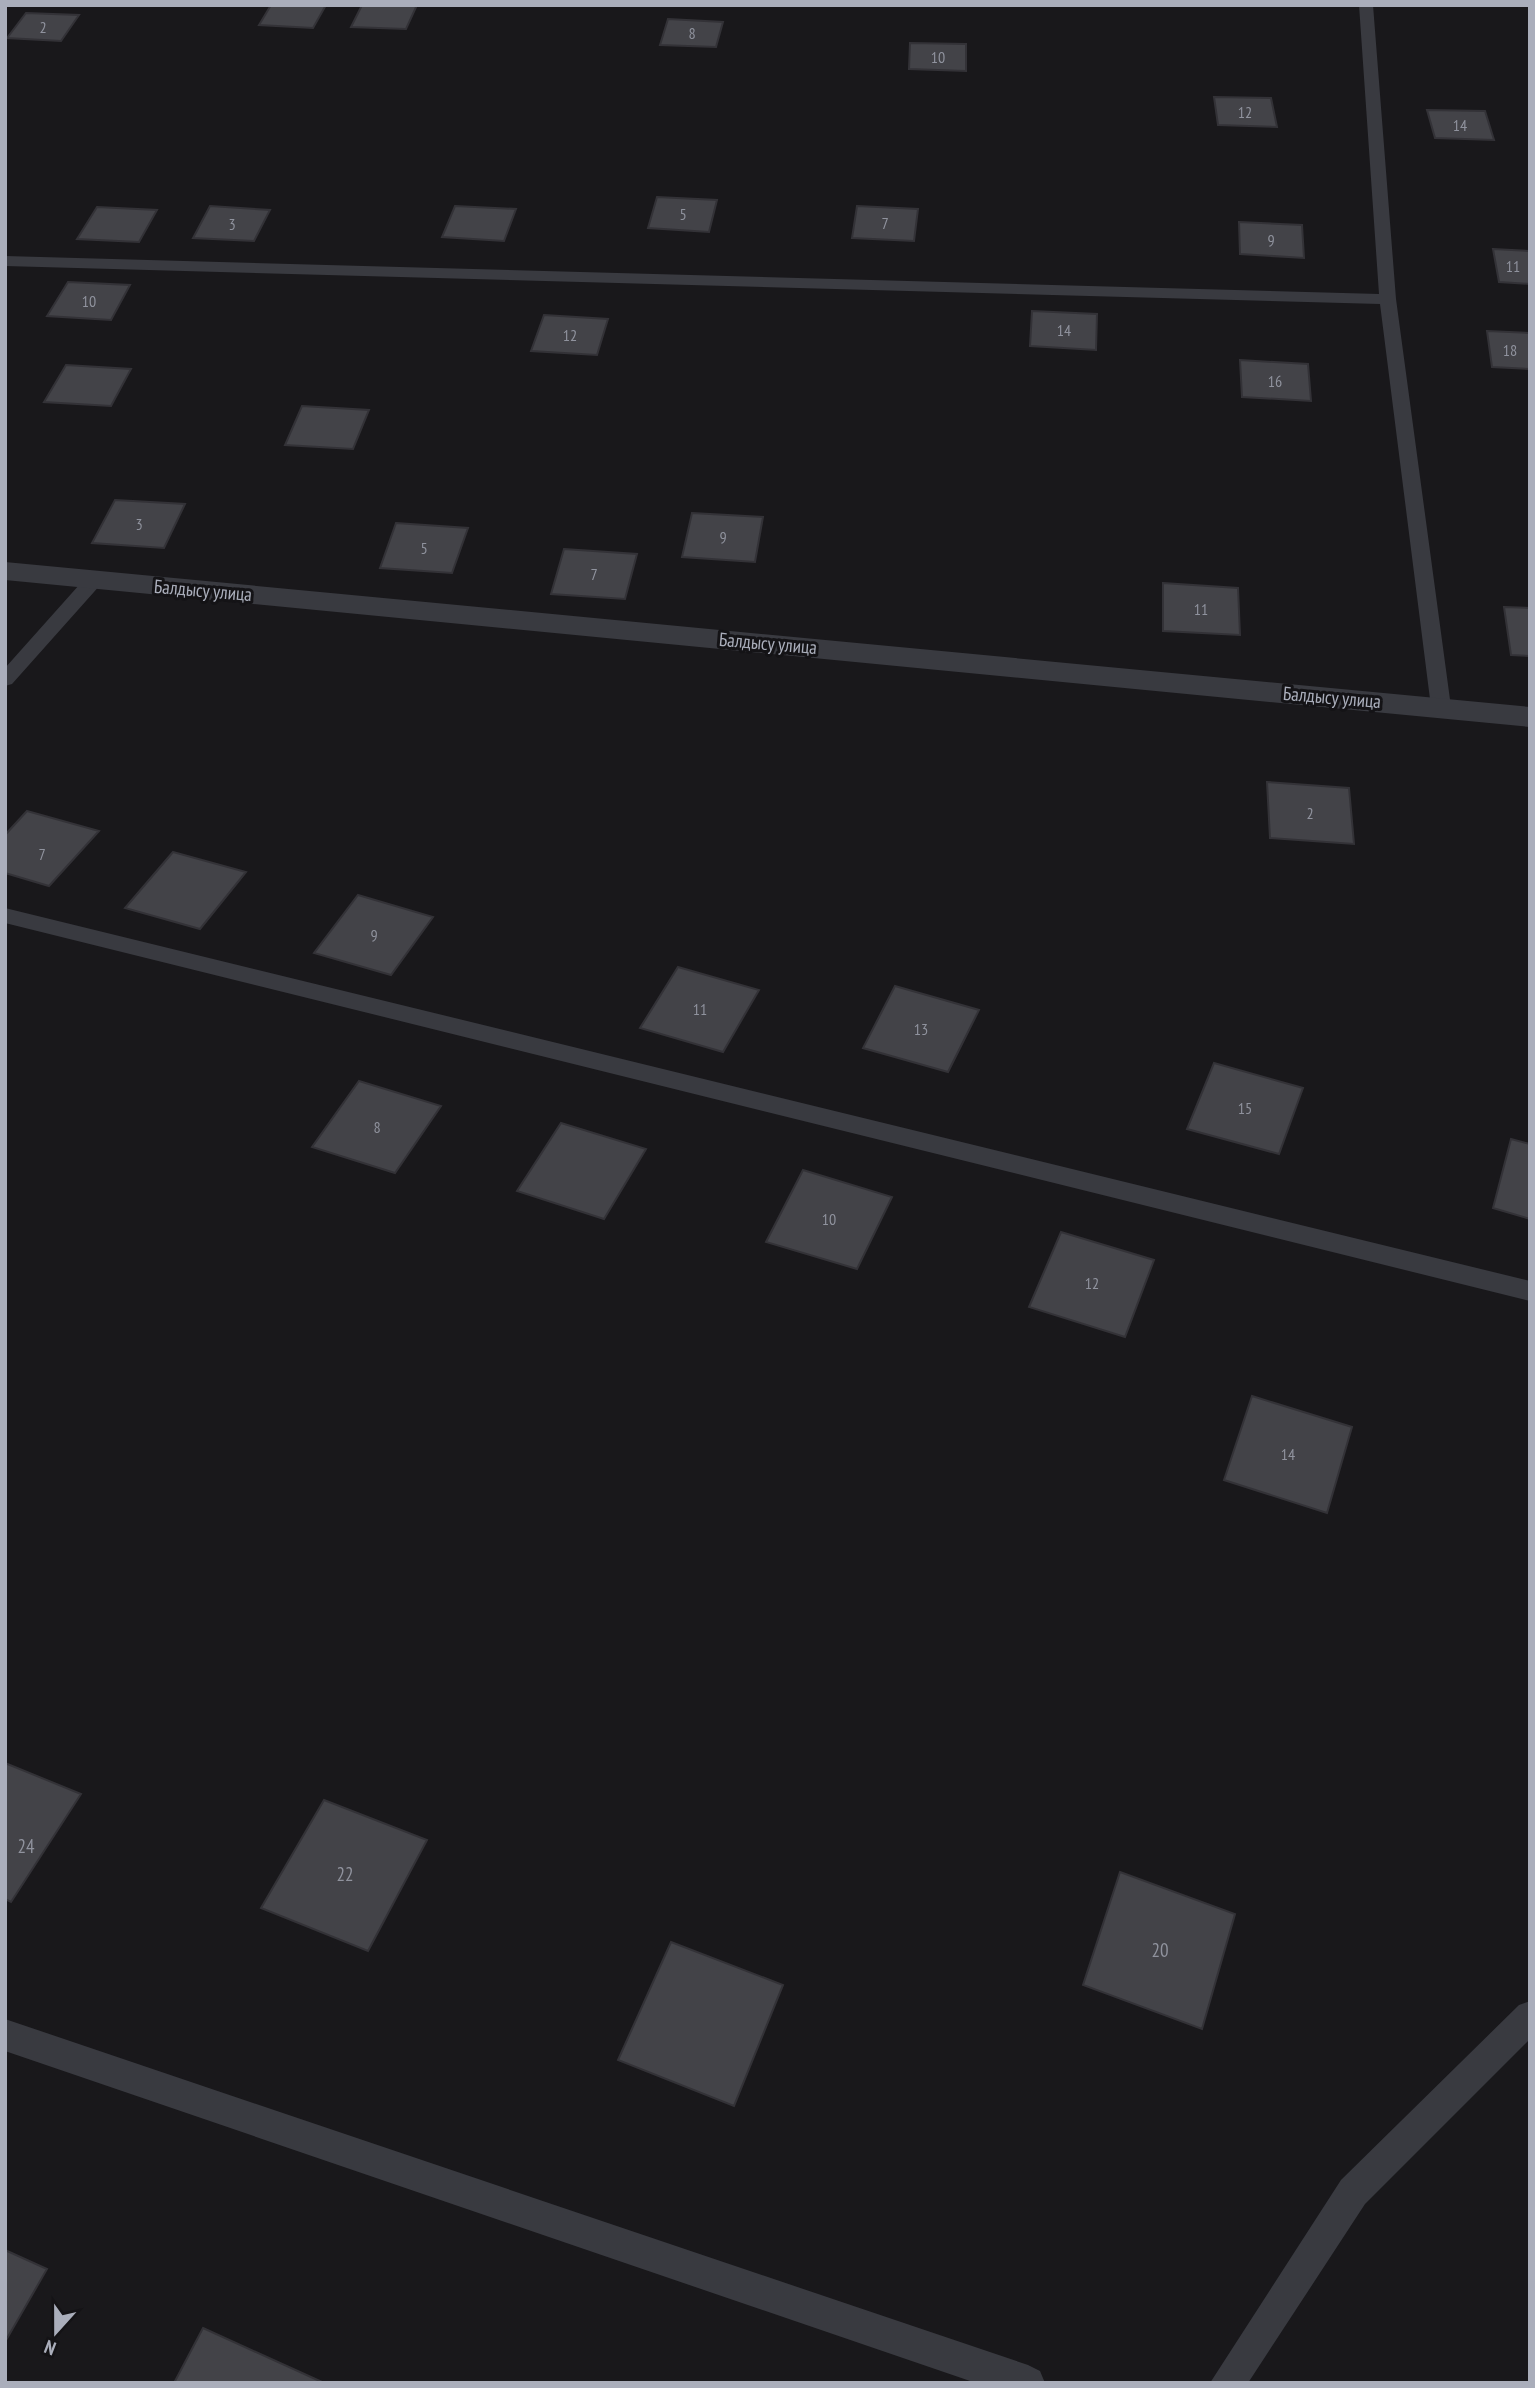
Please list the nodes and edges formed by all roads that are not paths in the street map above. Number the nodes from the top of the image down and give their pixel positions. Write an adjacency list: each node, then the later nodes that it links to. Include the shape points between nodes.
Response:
1 (1366, 5): 3 (lane)
2 (5, 261): 3 (lane)
3 (1388, 299): 7 (lane)
4 (5, 571): 5 (street, Балдысу улица)
5 (95, 579): 6 (lane); 7 (street, Балдысу улица)
6 (5, 680)
7 (1441, 708): 8 (street, Балдысу улица)
8 (1530, 717)
9 (5, 915): 10 (lane)
10 (1530, 1291)
11 (1530, 2016): 14 (lane, via 1353,2192)
12 (5, 2035): 13 (lane)
13 (1028, 2383)
14 (1227, 2383)

